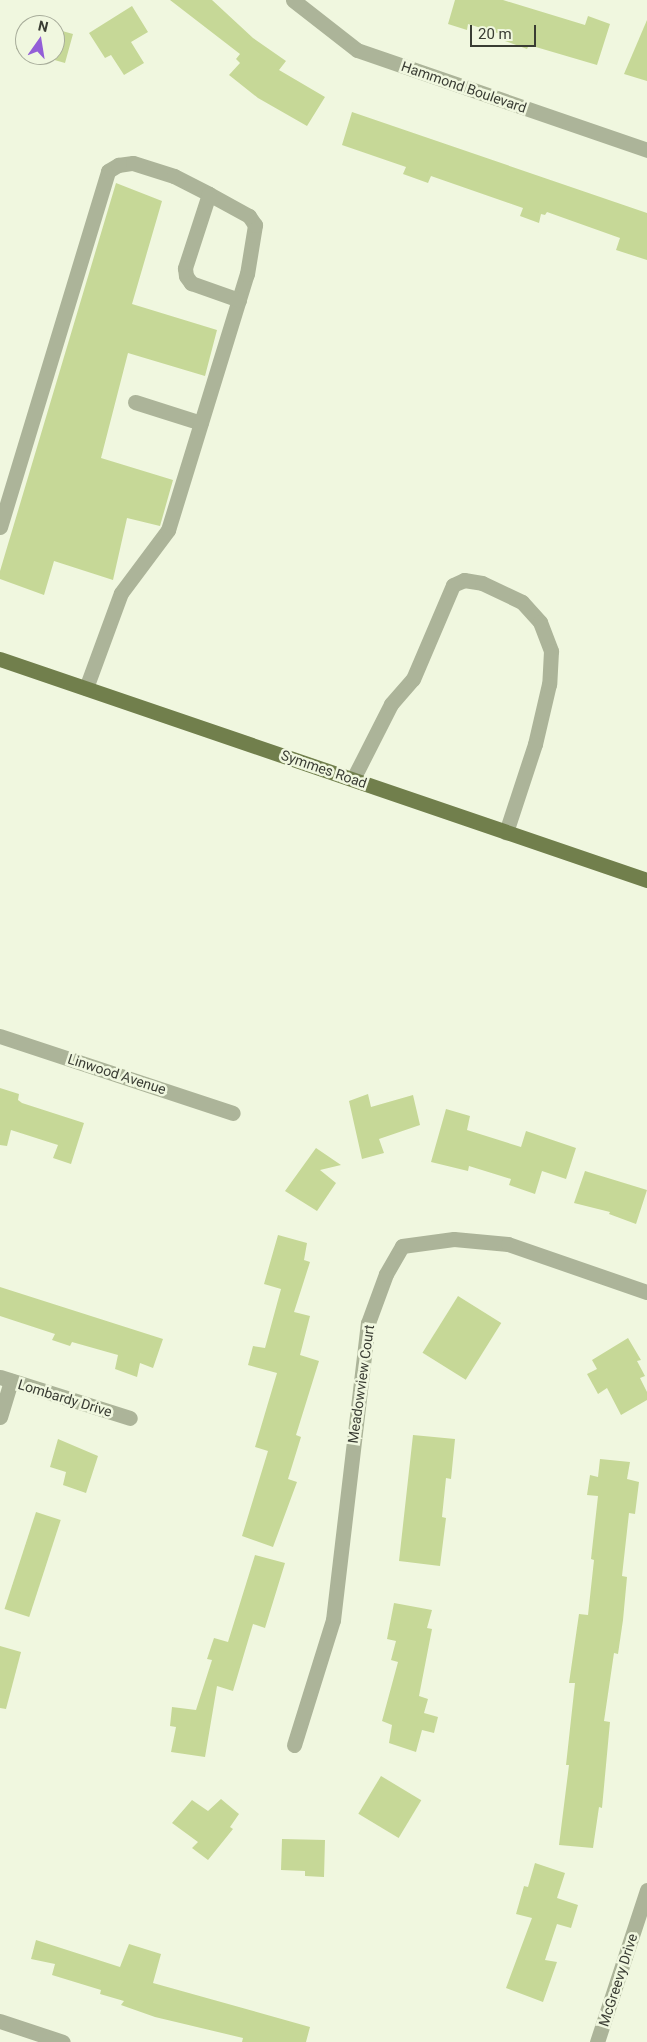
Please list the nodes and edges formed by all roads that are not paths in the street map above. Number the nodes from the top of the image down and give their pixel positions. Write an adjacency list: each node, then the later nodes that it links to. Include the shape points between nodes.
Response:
1 (293, 0): 2 (street, Hammond Boulevard, via 356,50)
2 (647, 150)
3 (209, 194): 4 (street, via 250,216 257,231); 4 (street, via 185,268 186,276 190,283); 7 (street, via 174,176 133,163 118,165 108,171)
4 (239, 300): 6 (street)
5 (135, 402): 6 (street)
6 (201, 423): 9 (street, via 168,530 121,593)
7 (0, 527)
8 (0, 659): 9 (main road, Symmes Road)
9 (86, 688): 10 (main road, Symmes Road)
10 (353, 779): 11 (main road, Symmes Road); 11 (street, via 391,704 413,679 453,585 464,580 490,586 522,602 540,622 550,651 549,684 535,744)
11 (506, 832): 12 (main road, Symmes Road)
12 (647, 880)
13 (0, 1036): 14 (street, Linwood Avenue)
14 (233, 1113)
15 (647, 1292): 19 (street, Meadowview Court, via 508,1244 454,1239 402,1246 386,1274 368,1324 333,1620)
16 (6, 1379): 17 (street); 18 (street, Lombardy Drive)
17 (0, 1417)
18 (130, 1418)
19 (294, 1745)
20 (647, 1890): 23 (street, McGreevy Drive)
21 (0, 2020): 22 (street)
22 (63, 2042)
23 (597, 2042)

